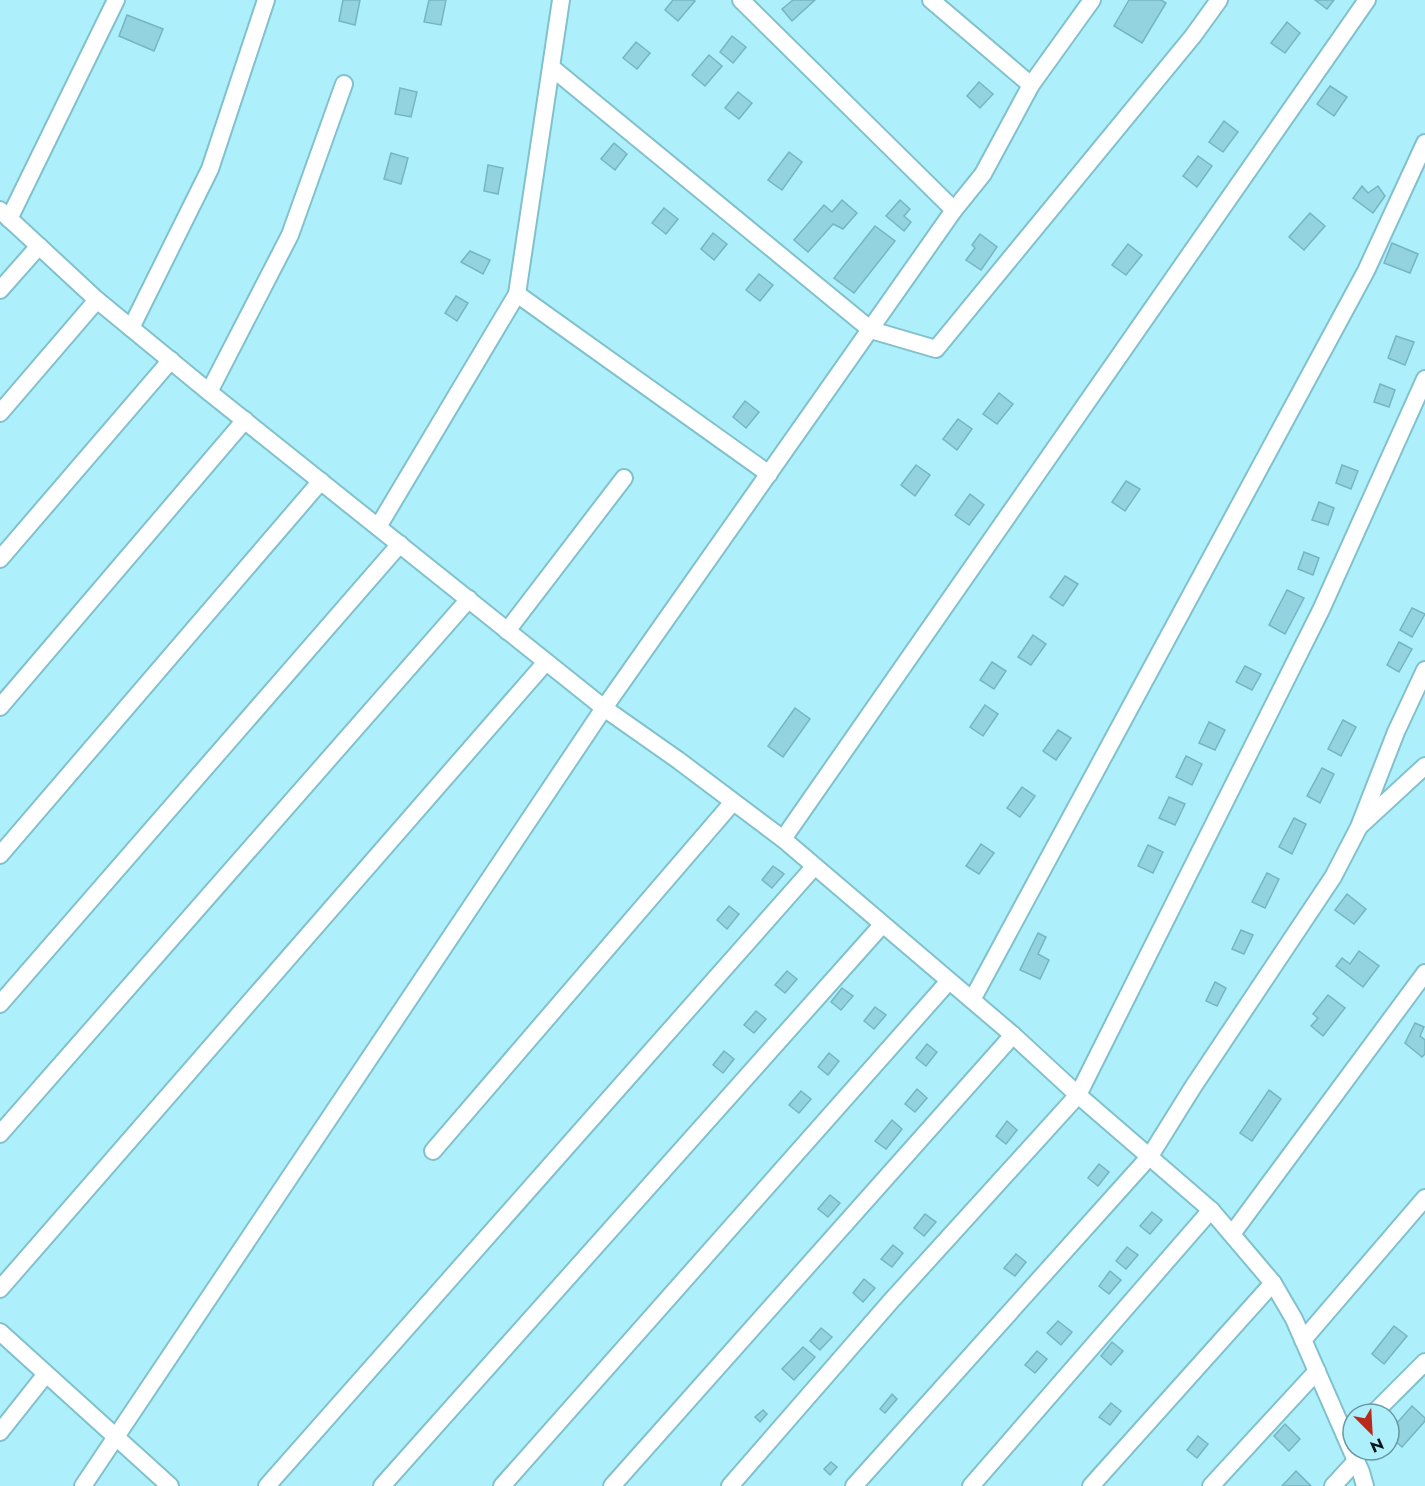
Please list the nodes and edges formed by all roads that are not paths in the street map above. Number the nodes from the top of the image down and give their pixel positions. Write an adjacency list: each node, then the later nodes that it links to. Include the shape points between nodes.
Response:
1 (117, 0): 14 (street)
2 (266, 0): 19 (street, via 210,169)
3 (561, 0): 9 (street)
4 (741, 0): 13 (street)
5 (932, 0): 11 (street)
6 (1092, 0): 11 (street)
7 (1219, 0): 20 (street, via 936,349)
8 (1367, 0): 41 (street)
9 (551, 67): 17 (street); 20 (street)
10 (344, 84): 23 (street, via 290,235)
11 (1031, 86): 13 (street, via 983,174)
12 (1425, 143): 47 (street, via 1366,271)
13 (954, 210): 20 (street)
14 (5, 215): 15 (street)
15 (39, 246): 16 (street); 18 (street)
16 (0, 290)
17 (517, 294): 26 (street); 29 (street)
18 (97, 300): 19 (street); 24 (street)
19 (131, 328): 21 (street)
20 (871, 330): 26 (street)
21 (171, 360): 23 (street); 31 (street)
22 (1425, 379): 50 (street, via 1321,610)
23 (209, 392): 25 (street)
24 (0, 413)
25 (245, 420): 28 (street); 36 (street)
26 (769, 474): 37 (street)
27 (624, 478): 33 (street)
28 (321, 481): 29 (street); 42 (street)
29 (378, 527): 30 (street)
30 (400, 544): 32 (street); 48 (street)
31 (0, 559)
32 (469, 600): 33 (street); 51 (street)
33 (507, 631): 34 (street)
34 (546, 662): 37 (street); 58 (street)
35 (1425, 670): 40 (street)
36 (0, 707)
37 (604, 708): 39 (street); 67 (street)
38 (1425, 766): 40 (street)
39 (733, 802): 41 (street); 52 (street)
40 (1359, 827): 53 (street, via 1333,877)
41 (783, 839): 43 (street)
42 (0, 855)
43 (814, 867): 44 (street); 72 (street)
44 (882, 925): 46 (street); 73 (street)
45 (1425, 973): 56 (street)
46 (949, 981): 47 (street); 74 (street)
47 (972, 1000): 49 (street)
48 (0, 1004)
49 (1013, 1035): 50 (street); 75 (street)
50 (1078, 1095): 53 (street); 76 (street)
51 (0, 1134)
52 (433, 1151)
53 (1150, 1156): 55 (street); 77 (street)
54 (1425, 1198): 60 (street)
55 (1211, 1210): 56 (street); 78 (street)
56 (1232, 1234): 57 (street)
57 (1273, 1283): 60 (street); 79 (street)
58 (0, 1289)
59 (0, 1332): 63 (street)
60 (1303, 1340): 62 (street)
61 (1425, 1362): 64 (street)
62 (1317, 1371): 65 (street); 80 (street)
63 (46, 1374): 66 (street); 67 (street)
64 (1385, 1402)
65 (1341, 1419)
66 (0, 1432)
67 (116, 1437): 70 (street); 71 (street)
68 (1355, 1462): 81 (street)
69 (1356, 1462): 82 (street)
70 (83, 1486)
71 (170, 1486)
72 (267, 1486)
73 (382, 1486)
74 (502, 1486)
75 (612, 1486)
76 (730, 1486)
77 (854, 1486)
78 (971, 1486)
79 (1091, 1486)
80 (1211, 1486)
81 (1333, 1486)
82 (1365, 1486)

